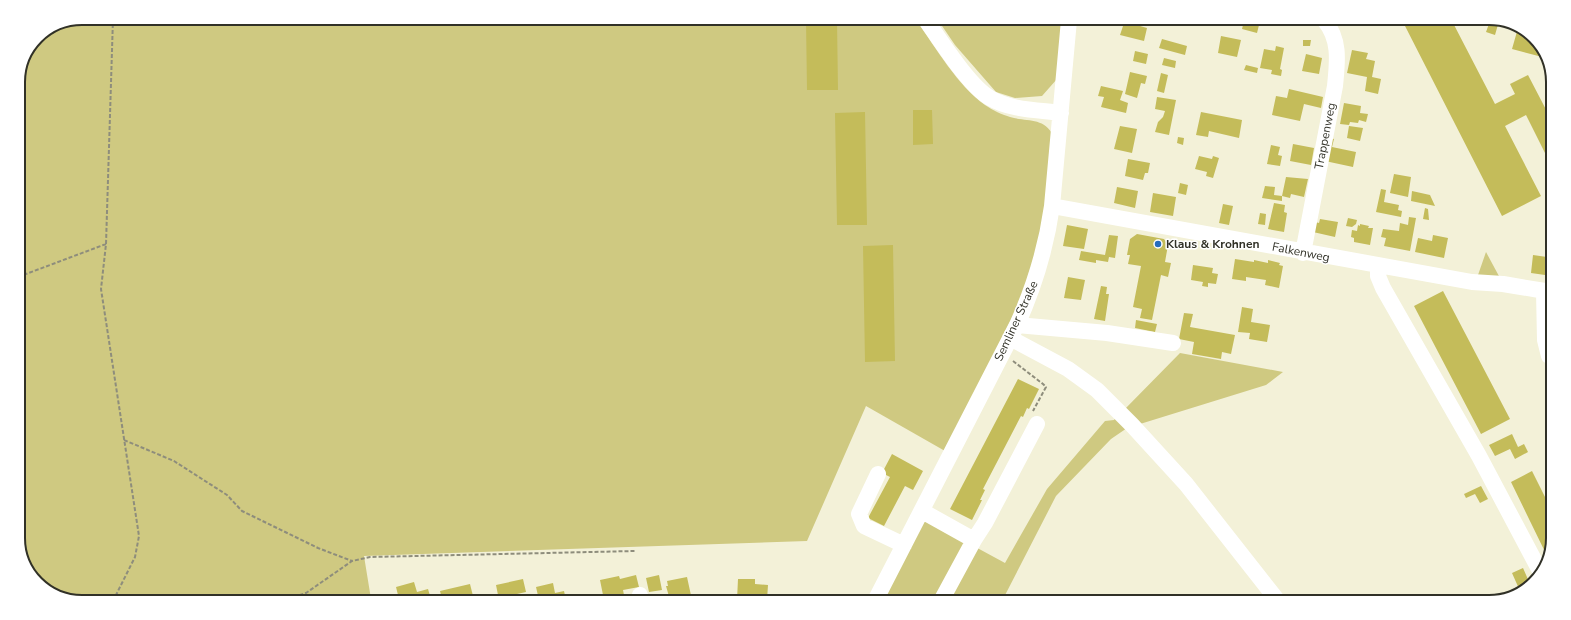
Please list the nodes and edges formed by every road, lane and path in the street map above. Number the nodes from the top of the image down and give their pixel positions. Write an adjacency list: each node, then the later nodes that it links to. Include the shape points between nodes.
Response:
1 (113, 25): 7 (path)
2 (930, 25): 5 (street, via 972,82 989,98 1015,108)
3 (1069, 25): 5 (street, Semliner Straße)
4 (1329, 25): 8 (street, Trappenweg, via 1338,60)
5 (1061, 113): 6 (street, Semliner Straße)
6 (1052, 206): 8 (street, Falkenweg); 13 (street, Semliner Straße, via 1040,267)
7 (106, 244): 10 (path); 17 (path, via 101,289)
8 (1303, 253): 9 (street, Falkenweg)
9 (1378, 266): 11 (street, Falkenweg, via 1472,282); 24 (street, via 1378,276 1383,288 1479,456)
10 (25, 274)
11 (1546, 291)
12 (1546, 324): 15 (street)
13 (1014, 331): 14 (street, via 1107,333); 19 (street, Semliner Straße); 29 (street, via 1097,390 1132,425 1186,484)
14 (1173, 343)
15 (1546, 344)
16 (1037, 424): 20 (street, via 985,524)
17 (124, 440): 23 (path, via 174,461 227,495 242,511 318,548); 25 (path, via 139,536 135,557)
18 (878, 474): 21 (street, via 859,514 864,526)
19 (927, 514): 20 (street); 21 (street, Semliner Straße)
20 (974, 540): 28 (street)
21 (904, 545): 27 (street, Semliner Straße)
22 (635, 551): 23 (path, via 370,557)
23 (352, 561): 26 (path)
24 (1538, 567)
25 (116, 595)
26 (300, 595)
27 (878, 595)
28 (944, 595)
29 (1273, 595)

